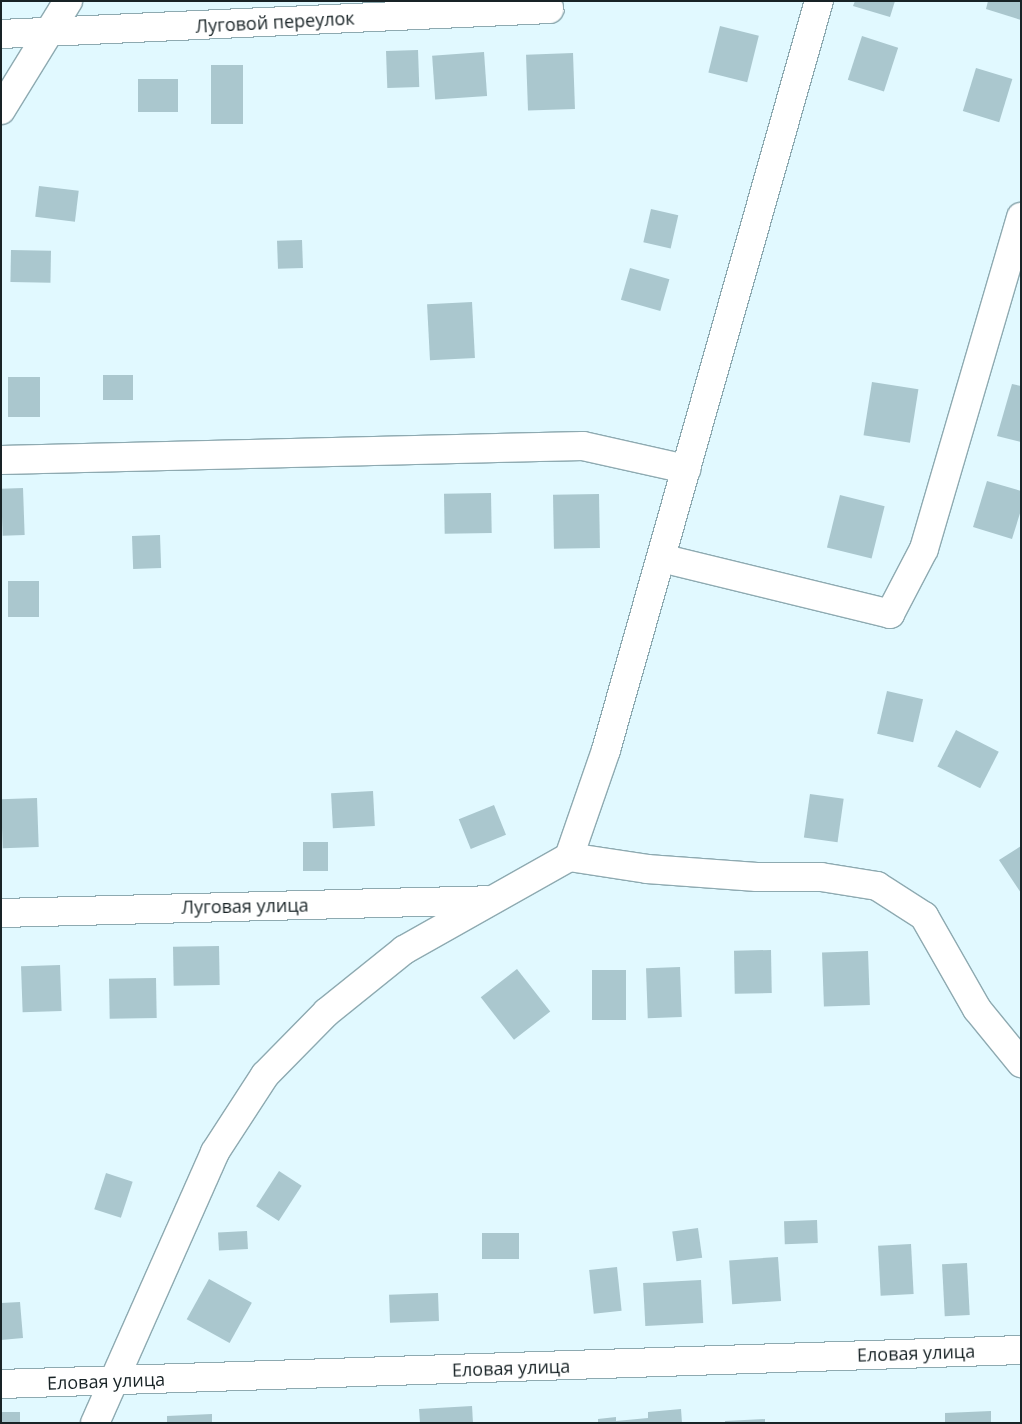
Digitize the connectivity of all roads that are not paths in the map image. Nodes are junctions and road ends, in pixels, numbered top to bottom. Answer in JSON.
{"nodes":[{"id":1,"x":68,"y":1,"type":"edge"},
{"id":2,"x":819,"y":1,"type":"edge"},
{"id":3,"x":549,"y":8,"type":"dead end"},
{"id":4,"x":52,"y":32,"type":"junction"},
{"id":5,"x":1,"y":34,"type":"edge"},
{"id":6,"x":1,"y":110,"type":"edge"},
{"id":7,"x":1021,"y":216,"type":"edge"},
{"id":8,"x":1,"y":460,"type":"edge"},
{"id":9,"x":686,"y":469,"type":"junction"},
{"id":10,"x":661,"y":558,"type":"junction"},
{"id":11,"x":569,"y":857,"type":"junction"},
{"id":12,"x":488,"y":900,"type":"junction"},
{"id":13,"x":1,"y":912,"type":"edge"},
{"id":14,"x":1021,"y":1063,"type":"edge"},
{"id":15,"x":1021,"y":1350,"type":"edge"},
{"id":16,"x":113,"y":1382,"type":"junction"},
{"id":17,"x":1,"y":1384,"type":"edge"},
{"id":18,"x":95,"y":1423,"type":"edge"}],
"edges":[{"from":1,"to":4,"type":"street"},
{"from":2,"to":9,"type":"street"},
{"from":3,"to":4,"type":"street","name":"Луговой переулок"},
{"from":4,"to":5,"type":"street","name":"Луговой переулок"},
{"from":4,"to":6,"type":"street"},
{"from":7,"to":10,"type":"street"},
{"from":8,"to":9,"type":"street"},
{"from":9,"to":10,"type":"street"},
{"from":10,"to":11,"type":"street"},
{"from":11,"to":12,"type":"street"},
{"from":11,"to":14,"type":"street"},
{"from":12,"to":13,"type":"street","name":"Луговая улица"},
{"from":12,"to":16,"type":"street"},
{"from":15,"to":16,"type":"street","name":"Еловая улица"},
{"from":16,"to":17,"type":"street","name":"Еловая улица"},
{"from":16,"to":18,"type":"street"}]}
